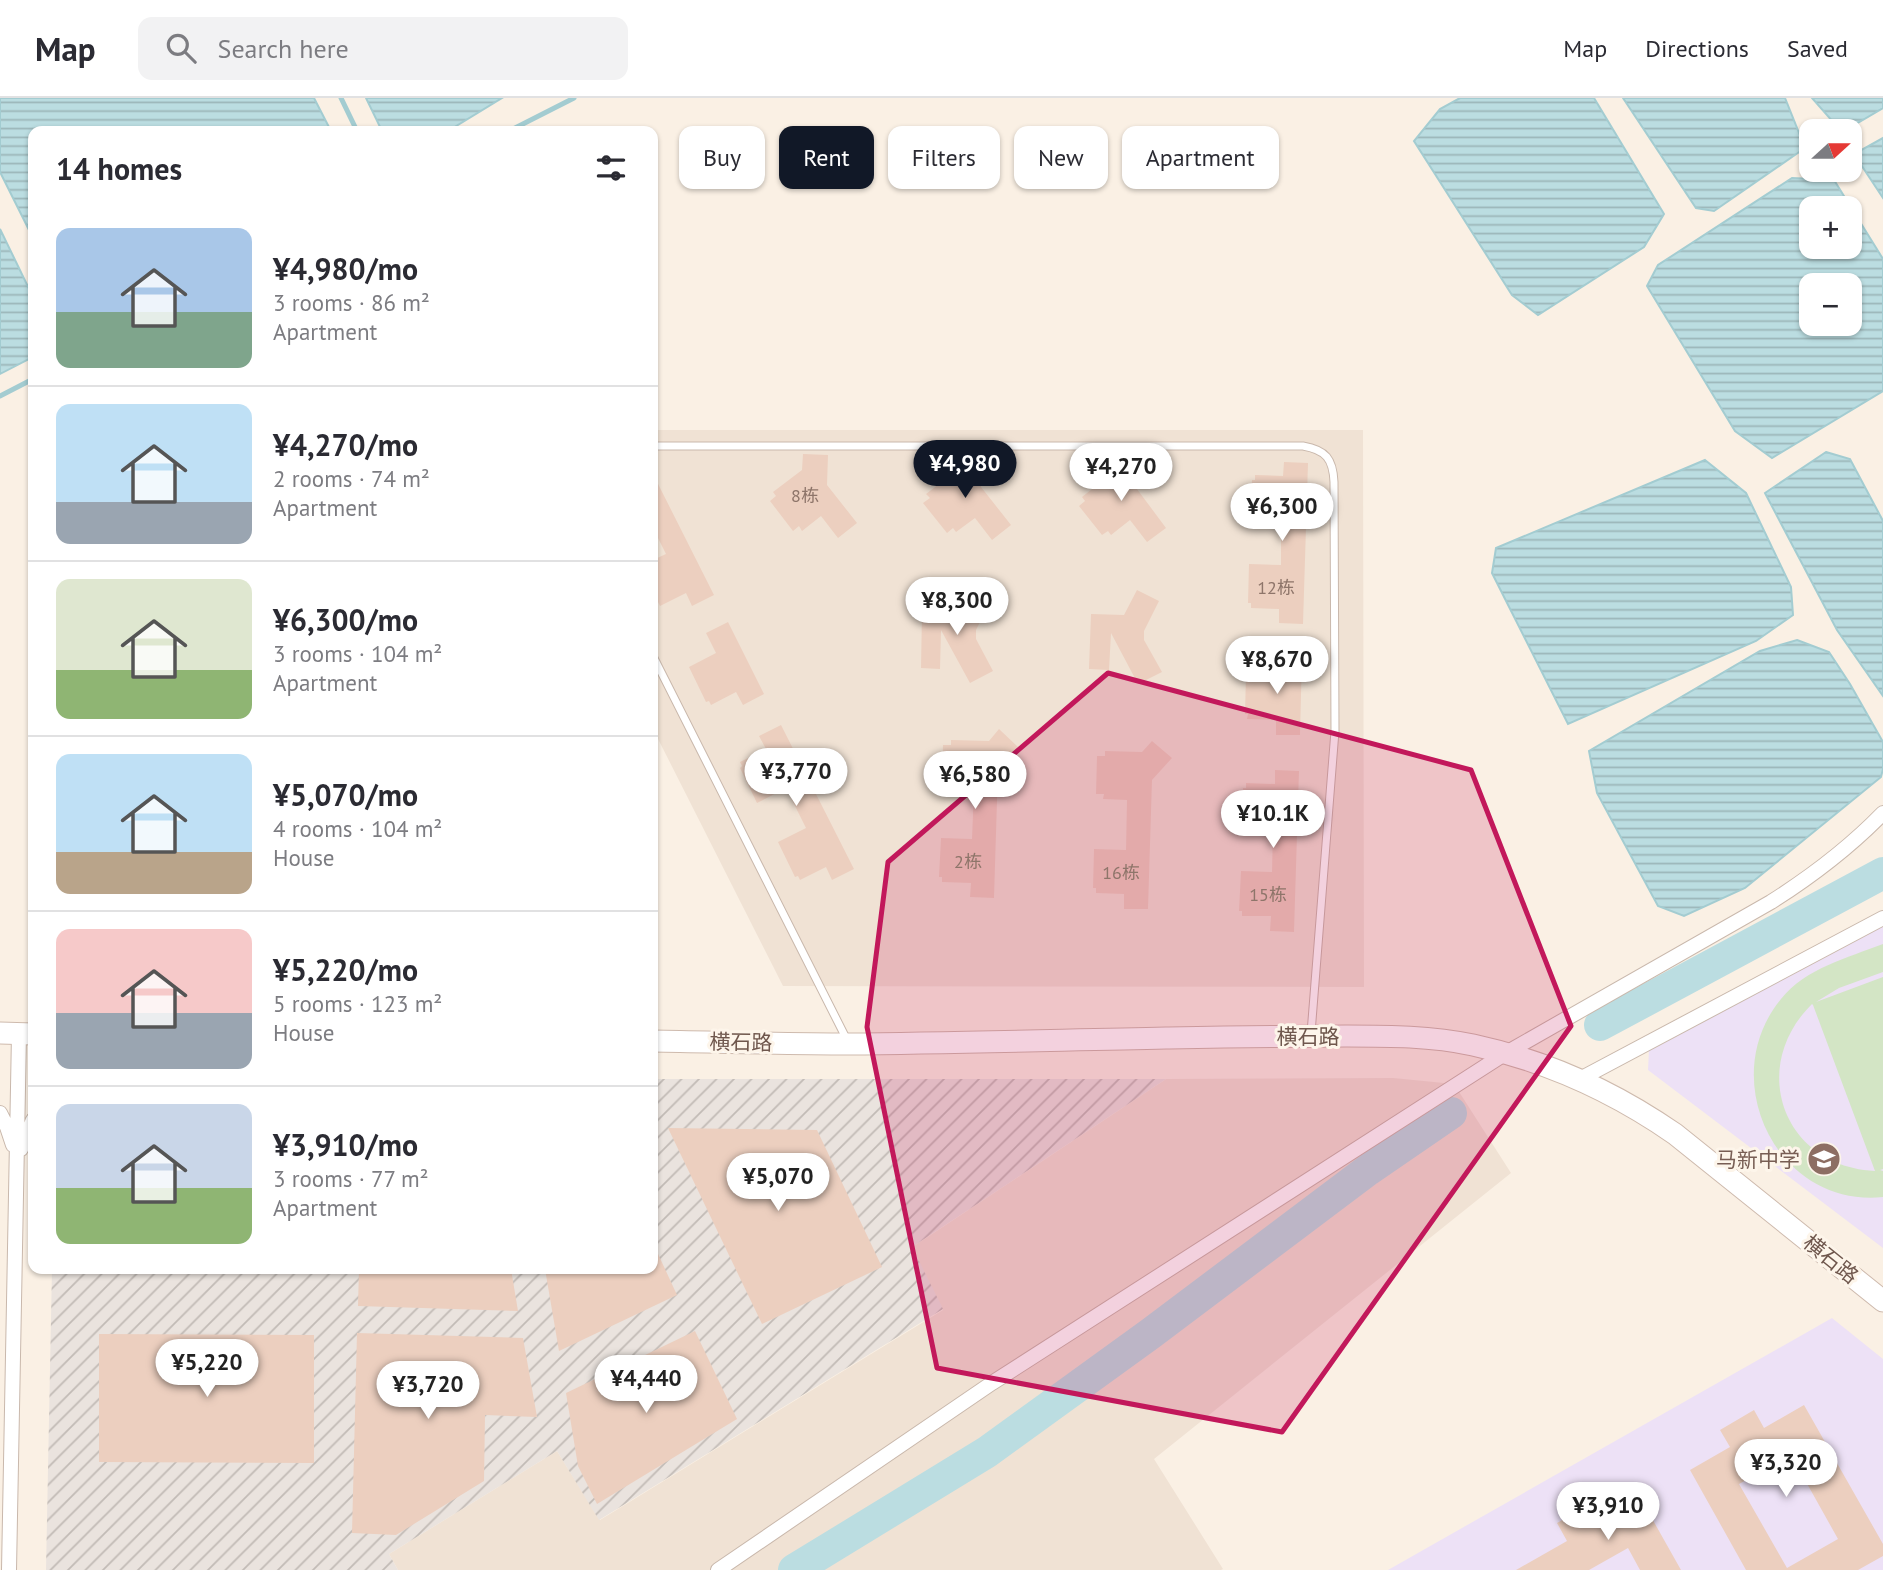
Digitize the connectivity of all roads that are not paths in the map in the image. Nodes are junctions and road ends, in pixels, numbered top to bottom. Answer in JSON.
{"nodes":[{"id":1,"x":658,"y":446,"type":"edge"},
{"id":2,"x":658,"y":666,"type":"edge"},
{"id":3,"x":1883,"y":813,"type":"edge"},
{"id":4,"x":1883,"y":918,"type":"edge"},
{"id":5,"x":18,"y":1034,"type":"edge"},
{"id":6,"x":1311,"y":1036,"type":"junction"},
{"id":7,"x":658,"y":1041,"type":"edge"},
{"id":8,"x":849,"y":1044,"type":"junction"},
{"id":9,"x":1506,"y":1053,"type":"junction"},
{"id":10,"x":1580,"y":1079,"type":"junction"},
{"id":11,"x":0,"y":1113,"type":"edge"},
{"id":12,"x":28,"y":1132,"type":"edge"},
{"id":13,"x":17,"y":1160,"type":"junction"},
{"id":14,"x":1883,"y":1301,"type":"edge"},
{"id":15,"x":5,"y":1514,"type":"edge"},
{"id":16,"x":9,"y":1570,"type":"edge"},
{"id":17,"x":718,"y":1570,"type":"edge"}],
"edges":[{"from":1,"to":6,"type":"lane"},
{"from":2,"to":8,"type":"lane"},
{"from":3,"to":9,"type":"street"},
{"from":4,"to":10,"type":"street"},
{"from":5,"to":13,"type":"street"},
{"from":6,"to":8,"type":"main road","name":"横石路"},
{"from":6,"to":9,"type":"main road","name":"横石路"},
{"from":7,"to":8,"type":"main road","name":"横石路"},
{"from":9,"to":10,"type":"main road","name":"横石路"},
{"from":9,"to":17,"type":"street"},
{"from":10,"to":14,"type":"main road","name":"横石路"},
{"from":11,"to":13,"type":"street"},
{"from":12,"to":13,"type":"street"},
{"from":13,"to":15,"type":"street"},
{"from":15,"to":16,"type":"street"}]}
